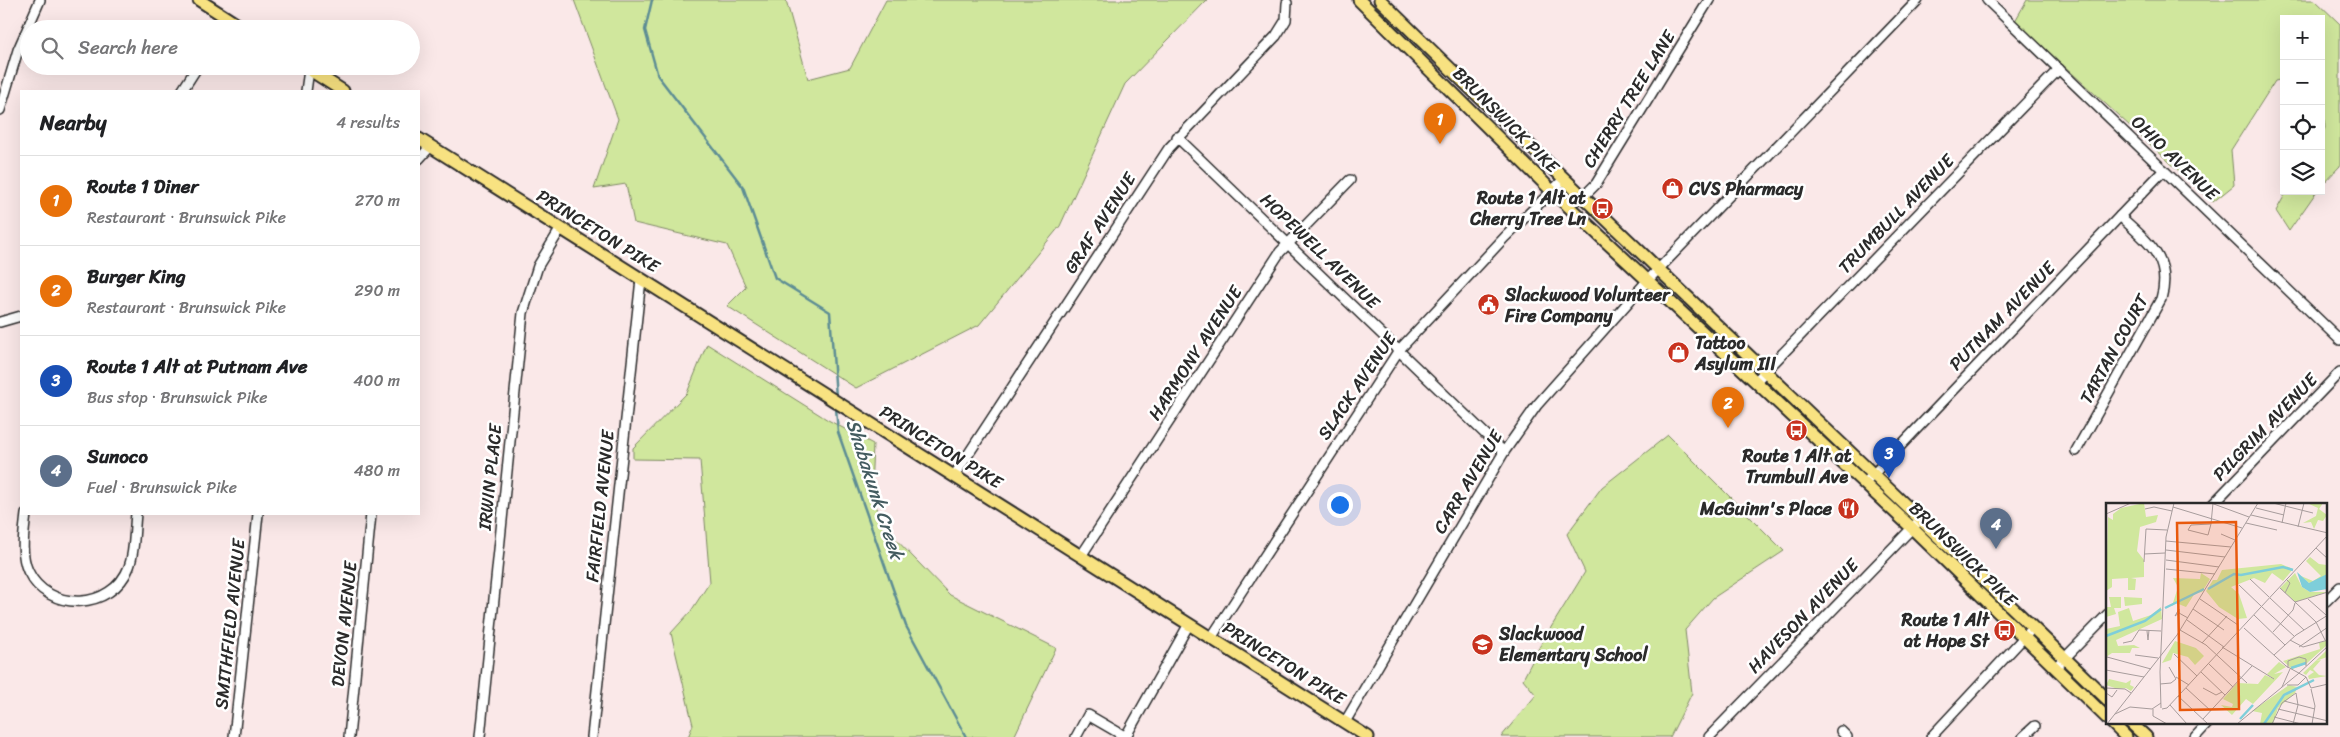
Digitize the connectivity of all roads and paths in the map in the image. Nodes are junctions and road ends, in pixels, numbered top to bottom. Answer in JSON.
{"nodes":[{"id":1,"x":40,"y":0,"type":"edge"},
{"id":2,"x":199,"y":0,"type":"edge"},
{"id":3,"x":1359,"y":0,"type":"edge"},
{"id":4,"x":1380,"y":0,"type":"edge"},
{"id":5,"x":1709,"y":0,"type":"edge"},
{"id":6,"x":1918,"y":0,"type":"edge"},
{"id":7,"x":1987,"y":0,"type":"edge"},
{"id":8,"x":1287,"y":3,"type":"dead end"},
{"id":9,"x":228,"y":18,"type":"joint"},
{"id":10,"x":31,"y":20,"type":"edge"},
{"id":11,"x":231,"y":20,"type":"edge"},
{"id":12,"x":20,"y":45,"type":"edge"},
{"id":13,"x":2059,"y":69,"type":"junction"},
{"id":14,"x":1453,"y":73,"type":"junction"},
{"id":15,"x":192,"y":75,"type":"edge"},
{"id":16,"x":306,"y":75,"type":"edge"},
{"id":17,"x":318,"y":75,"type":"edge"},
{"id":18,"x":1444,"y":83,"type":"junction"},
{"id":19,"x":183,"y":90,"type":"edge"},
{"id":20,"x":306,"y":90,"type":"edge"},
{"id":21,"x":342,"y":90,"type":"edge"},
{"id":22,"x":0,"y":110,"type":"edge"},
{"id":23,"x":1177,"y":137,"type":"junction"},
{"id":24,"x":420,"y":140,"type":"edge"},
{"id":25,"x":431,"y":146,"type":"junction"},
{"id":26,"x":420,"y":158,"type":"edge"},
{"id":27,"x":2164,"y":170,"type":"junction"},
{"id":28,"x":1350,"y":180,"type":"dead end"},
{"id":29,"x":1563,"y":180,"type":"junction"},
{"id":30,"x":1552,"y":191,"type":"junction"},
{"id":31,"x":1583,"y":197,"type":"junction"},
{"id":32,"x":1567,"y":204,"type":"junction"},
{"id":33,"x":2120,"y":216,"type":"junction"},
{"id":34,"x":561,"y":228,"type":"junction"},
{"id":35,"x":1288,"y":244,"type":"junction"},
{"id":36,"x":1660,"y":270,"type":"junction"},
{"id":37,"x":641,"y":279,"type":"junction"},
{"id":38,"x":1648,"y":280,"type":"junction"},
{"id":39,"x":20,"y":316,"type":"edge"},
{"id":40,"x":0,"y":322,"type":"edge"},
{"id":41,"x":2340,"y":340,"type":"edge"},
{"id":42,"x":1398,"y":350,"type":"junction"},
{"id":43,"x":1767,"y":372,"type":"junction"},
{"id":44,"x":2340,"y":372,"type":"edge"},
{"id":45,"x":1756,"y":381,"type":"junction"},
{"id":46,"x":2076,"y":451,"type":"dead end"},
{"id":47,"x":1504,"y":452,"type":"junction"},
{"id":48,"x":1874,"y":474,"type":"junction"},
{"id":49,"x":954,"y":476,"type":"junction"},
{"id":50,"x":1864,"y":484,"type":"junction"},
{"id":51,"x":2214,"y":503,"type":"edge"},
{"id":52,"x":26,"y":515,"type":"edge"},
{"id":53,"x":136,"y":515,"type":"edge"},
{"id":54,"x":258,"y":515,"type":"edge"},
{"id":55,"x":371,"y":515,"type":"edge"},
{"id":56,"x":1921,"y":519,"type":"junction"},
{"id":57,"x":1912,"y":528,"type":"junction"},
{"id":58,"x":1082,"y":556,"type":"junction"},
{"id":59,"x":2340,"y":587,"type":"edge"},
{"id":60,"x":2328,"y":599,"type":"edge"},
{"id":61,"x":2106,"y":616,"type":"edge"},
{"id":62,"x":1189,"y":624,"type":"junction"},
{"id":63,"x":2033,"y":628,"type":"junction"},
{"id":64,"x":1211,"y":638,"type":"junction"},
{"id":65,"x":2023,"y":638,"type":"junction"},
{"id":66,"x":2065,"y":658,"type":"junction"},
{"id":67,"x":2055,"y":668,"type":"junction"},
{"id":68,"x":2106,"y":698,"type":"edge"},
{"id":69,"x":2106,"y":717,"type":"edge"},
{"id":70,"x":1345,"y":722,"type":"junction"},
{"id":71,"x":2113,"y":724,"type":"edge"},
{"id":72,"x":2132,"y":724,"type":"edge"},
{"id":73,"x":2207,"y":724,"type":"edge"},
{"id":74,"x":2034,"y":726,"type":"dead end"},
{"id":75,"x":234,"y":737,"type":"edge"},
{"id":76,"x":349,"y":737,"type":"edge"},
{"id":77,"x":480,"y":737,"type":"edge"},
{"id":78,"x":592,"y":737,"type":"edge"},
{"id":79,"x":1076,"y":737,"type":"edge"},
{"id":80,"x":1126,"y":737,"type":"edge"},
{"id":81,"x":1368,"y":737,"type":"edge"},
{"id":82,"x":1709,"y":737,"type":"edge"},
{"id":83,"x":1931,"y":737,"type":"edge"},
{"id":84,"x":2024,"y":737,"type":"edge"},
{"id":85,"x":2126,"y":737,"type":"edge"},
{"id":86,"x":2146,"y":737,"type":"edge"},
{"id":87,"x":2194,"y":737,"type":"edge"}],
"edges":[{"from":1,"to":10,"type":"street"},
{"from":2,"to":9,"type":"main road"},
{"from":3,"to":18,"type":"main road","name":"BRUNSWICK PIKE"},
{"from":4,"to":14,"type":"main road","name":"BRUNSWICK PIKE"},
{"from":5,"to":31,"type":"street","name":"CHERRY TREE LANE"},
{"from":6,"to":36,"type":"street","name":"CARR AVENUE"},
{"from":7,"to":13,"type":"street","name":"OHIO AVENUE"},
{"from":8,"to":23,"type":"street","name":"GRAF AVENUE"},
{"from":9,"to":11,"type":"main road"},
{"from":12,"to":22,"type":"street"},
{"from":13,"to":27,"type":"street","name":"OHIO AVENUE"},
{"from":13,"to":43,"type":"street","name":"TRUMBULL AVENUE"},
{"from":14,"to":18,"type":"street"},
{"from":14,"to":29,"type":"main road","name":"BRUNSWICK PIKE"},
{"from":15,"to":19,"type":"street"},
{"from":16,"to":20,"type":"street"},
{"from":17,"to":21,"type":"main road"},
{"from":18,"to":30,"type":"main road","name":"BRUNSWICK PIKE"},
{"from":23,"to":35,"type":"street","name":"HOPEWELL AVENUE"},
{"from":23,"to":49,"type":"street","name":"GRAF AVENUE"},
{"from":24,"to":25,"type":"main road","name":"PRINCETON PIKE"},
{"from":25,"to":26,"type":"street"},
{"from":25,"to":34,"type":"main road","name":"PRINCETON PIKE"},
{"from":27,"to":33,"type":"street","name":"PUTNAM AVENUE"},
{"from":27,"to":41,"type":"street","name":"OHIO AVENUE"},
{"from":28,"to":35,"type":"street","name":"HARMONY AVENUE"},
{"from":29,"to":30,"type":"street","name":"SLACK AVENUE"},
{"from":29,"to":31,"type":"main road","name":"BRUNSWICK PIKE"},
{"from":30,"to":32,"type":"main road","name":"BRUNSWICK PIKE"},
{"from":30,"to":42,"type":"street","name":"SLACK AVENUE"},
{"from":31,"to":32,"type":"street","name":"CHERRY TREE LANE"},
{"from":31,"to":36,"type":"main road","name":"BRUNSWICK PIKE"},
{"from":32,"to":38,"type":"main road","name":"BRUNSWICK PIKE"},
{"from":33,"to":46,"type":"street","name":"TARTAN COURT"},
{"from":33,"to":48,"type":"street","name":"PUTNAM AVENUE"},
{"from":34,"to":37,"type":"main road","name":"PRINCETON PIKE"},
{"from":34,"to":77,"type":"street","name":"IRWIN PLACE"},
{"from":35,"to":42,"type":"street","name":"HOPEWELL AVENUE"},
{"from":35,"to":58,"type":"street","name":"HARMONY AVENUE"},
{"from":36,"to":38,"type":"street","name":"CARR AVENUE"},
{"from":36,"to":43,"type":"main road","name":"BRUNSWICK PIKE"},
{"from":37,"to":49,"type":"main road","name":"PRINCETON PIKE"},
{"from":37,"to":78,"type":"street","name":"FAIRFIELD AVENUE"},
{"from":38,"to":45,"type":"main road","name":"BRUNSWICK PIKE"},
{"from":38,"to":47,"type":"street","name":"CARR AVENUE"},
{"from":39,"to":40,"type":"street"},
{"from":42,"to":47,"type":"street","name":"HOPEWELL AVENUE"},
{"from":42,"to":64,"type":"street","name":"SLACK AVENUE"},
{"from":43,"to":45,"type":"street","name":"TRUMBULL AVENUE"},
{"from":43,"to":48,"type":"main road","name":"BRUNSWICK PIKE"},
{"from":44,"to":51,"type":"street","name":"PILGRIM AVENUE"},
{"from":45,"to":50,"type":"main road","name":"BRUNSWICK PIKE"},
{"from":47,"to":70,"type":"street","name":"CARR AVENUE"},
{"from":48,"to":50,"type":"street","name":"PUTNAM AVENUE"},
{"from":48,"to":56,"type":"main road","name":"BRUNSWICK PIKE"},
{"from":49,"to":58,"type":"main road","name":"PRINCETON PIKE"},
{"from":50,"to":57,"type":"main road","name":"BRUNSWICK PIKE"},
{"from":52,"to":53,"type":"street"},
{"from":54,"to":75,"type":"street","name":"SMITHFIELD AVENUE"},
{"from":55,"to":76,"type":"street","name":"DEVON AVENUE"},
{"from":56,"to":57,"type":"street","name":"HAVESON AVENUE"},
{"from":56,"to":63,"type":"main road","name":"BRUNSWICK PIKE"},
{"from":57,"to":65,"type":"main road","name":"BRUNSWICK PIKE"},
{"from":57,"to":82,"type":"street","name":"HAVESON AVENUE"},
{"from":58,"to":62,"type":"main road","name":"PRINCETON PIKE"},
{"from":59,"to":60,"type":"street"},
{"from":61,"to":66,"type":"street"},
{"from":62,"to":64,"type":"main road","name":"PRINCETON PIKE"},
{"from":62,"to":80,"type":"street"},
{"from":63,"to":65,"type":"street"},
{"from":63,"to":66,"type":"main road","name":"BRUNSWICK PIKE"},
{"from":64,"to":70,"type":"main road","name":"PRINCETON PIKE"},
{"from":65,"to":67,"type":"main road","name":"BRUNSWICK PIKE"},
{"from":65,"to":83,"type":"street"},
{"from":66,"to":67,"type":"street"},
{"from":66,"to":68,"type":"main road","name":"BRUNSWICK PIKE"},
{"from":67,"to":69,"type":"main road","name":"BRUNSWICK PIKE"},
{"from":70,"to":81,"type":"main road","name":"PRINCETON PIKE"},
{"from":71,"to":85,"type":"main road"},
{"from":72,"to":86,"type":"main road"},
{"from":73,"to":87,"type":"street"},
{"from":74,"to":84,"type":"street"},
{"from":79,"to":80,"type":"street"}]}
